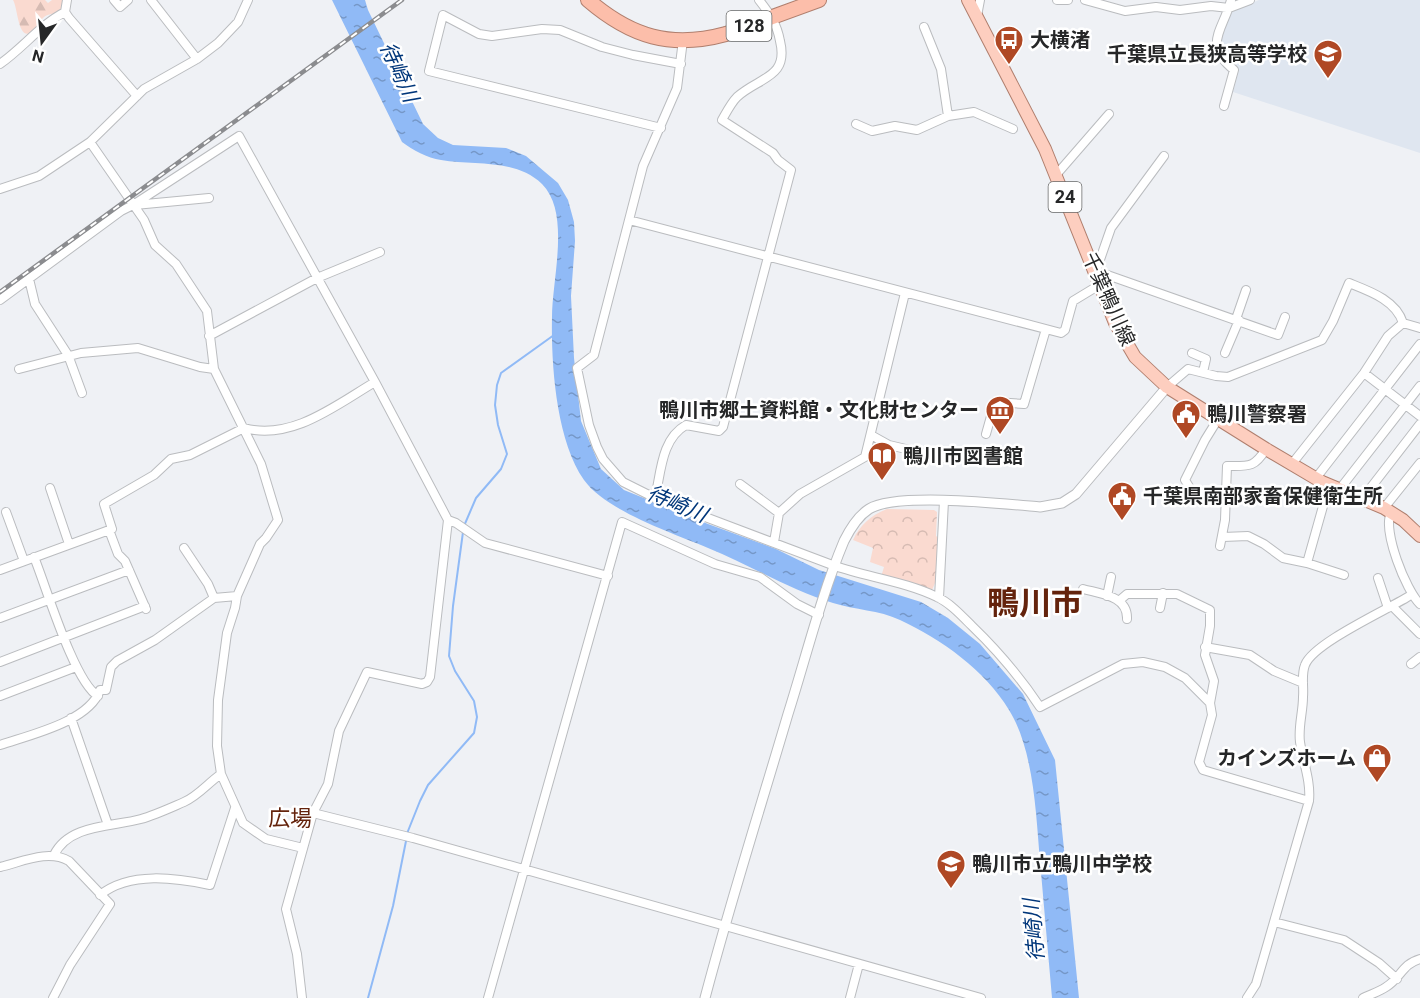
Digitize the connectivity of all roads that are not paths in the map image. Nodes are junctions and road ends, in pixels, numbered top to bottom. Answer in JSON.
{"nodes":[{"id":1,"x":67,"y":0,"type":"edge"},
{"id":2,"x":114,"y":0,"type":"edge"},
{"id":3,"x":128,"y":0,"type":"edge"},
{"id":4,"x":151,"y":0,"type":"edge"},
{"id":5,"x":246,"y":0,"type":"edge"},
{"id":6,"x":588,"y":0,"type":"edge"},
{"id":7,"x":759,"y":0,"type":"edge"},
{"id":8,"x":819,"y":0,"type":"edge"},
{"id":9,"x":968,"y":0,"type":"edge"},
{"id":10,"x":980,"y":0,"type":"edge"},
{"id":11,"x":1059,"y":0,"type":"edge"},
{"id":12,"x":1068,"y":0,"type":"edge"},
{"id":13,"x":1085,"y":0,"type":"edge"},
{"id":14,"x":1250,"y":0,"type":"edge"},
{"id":15,"x":1230,"y":4,"type":"edge"},
{"id":16,"x":65,"y":12,"type":"junction"},
{"id":17,"x":977,"y":16,"type":"junction"},
{"id":18,"x":773,"y":17,"type":"junction"},
{"id":19,"x":924,"y":27,"type":"dead end"},
{"id":20,"x":683,"y":40,"type":"junction"},
{"id":21,"x":197,"y":59,"type":"junction"},
{"id":22,"x":0,"y":64,"type":"edge"},
{"id":23,"x":681,"y":64,"type":"junction"},
{"id":24,"x":137,"y":96,"type":"junction"},
{"id":25,"x":1224,"y":106,"type":"dead end"},
{"id":26,"x":1109,"y":114,"type":"dead end"},
{"id":27,"x":948,"y":116,"type":"junction"},
{"id":28,"x":856,"y":124,"type":"dead end"},
{"id":29,"x":661,"y":128,"type":"junction"},
{"id":30,"x":1013,"y":129,"type":"dead end"},
{"id":31,"x":90,"y":142,"type":"junction"},
{"id":32,"x":1164,"y":156,"type":"dead end"},
{"id":33,"x":1056,"y":175,"type":"junction"},
{"id":34,"x":0,"y":189,"type":"edge"},
{"id":35,"x":209,"y":198,"type":"dead end"},
{"id":36,"x":133,"y":205,"type":"junction"},
{"id":37,"x":628,"y":220,"type":"junction"},
{"id":38,"x":380,"y":252,"type":"dead end"},
{"id":39,"x":766,"y":257,"type":"junction"},
{"id":40,"x":1096,"y":271,"type":"junction"},
{"id":41,"x":317,"y":278,"type":"junction"},
{"id":42,"x":29,"y":279,"type":"junction"},
{"id":43,"x":1101,"y":284,"type":"junction"},
{"id":44,"x":1246,"y":290,"type":"dead end"},
{"id":45,"x":905,"y":293,"type":"junction"},
{"id":46,"x":0,"y":300,"type":"edge"},
{"id":47,"x":1285,"y":317,"type":"dead end"},
{"id":48,"x":1237,"y":320,"type":"junction"},
{"id":49,"x":1403,"y":323,"type":"junction"},
{"id":50,"x":1420,"y":328,"type":"edge"},
{"id":51,"x":1046,"y":329,"type":"junction"},
{"id":52,"x":210,"y":336,"type":"junction"},
{"id":53,"x":1420,"y":344,"type":"edge"},
{"id":54,"x":1192,"y":353,"type":"dead end"},
{"id":55,"x":1225,"y":353,"type":"dead end"},
{"id":56,"x":68,"y":355,"type":"junction"},
{"id":57,"x":19,"y":369,"type":"dead end"},
{"id":58,"x":214,"y":369,"type":"junction"},
{"id":59,"x":1203,"y":372,"type":"junction"},
{"id":60,"x":1364,"y":373,"type":"junction"},
{"id":61,"x":375,"y":382,"type":"junction"},
{"id":62,"x":1420,"y":386,"type":"edge"},
{"id":63,"x":1167,"y":387,"type":"junction"},
{"id":64,"x":1385,"y":389,"type":"junction"},
{"id":65,"x":82,"y":393,"type":"dead end"},
{"id":66,"x":1405,"y":404,"type":"junction"},
{"id":67,"x":1420,"y":416,"type":"edge"},
{"id":68,"x":1218,"y":419,"type":"junction"},
{"id":69,"x":1420,"y":424,"type":"edge"},
{"id":70,"x":244,"y":428,"type":"junction"},
{"id":71,"x":986,"y":434,"type":"dead end"},
{"id":72,"x":871,"y":435,"type":"junction"},
{"id":73,"x":1266,"y":449,"type":"junction"},
{"id":74,"x":971,"y":455,"type":"dead end"},
{"id":75,"x":1420,"y":463,"type":"edge"},
{"id":76,"x":1291,"y":465,"type":"junction"},
{"id":77,"x":1316,"y":478,"type":"junction"},
{"id":78,"x":740,"y":484,"type":"dead end"},
{"id":79,"x":1334,"y":487,"type":"junction"},
{"id":80,"x":50,"y":488,"type":"dead end"},
{"id":81,"x":1193,"y":493,"type":"dead end"},
{"id":82,"x":655,"y":498,"type":"junction"},
{"id":83,"x":1362,"y":499,"type":"junction"},
{"id":84,"x":944,"y":501,"type":"junction"},
{"id":85,"x":1387,"y":511,"type":"junction"},
{"id":86,"x":6,"y":512,"type":"dead end"},
{"id":87,"x":779,"y":513,"type":"junction"},
{"id":88,"x":452,"y":521,"type":"junction"},
{"id":89,"x":109,"y":530,"type":"junction"},
{"id":90,"x":1420,"y":536,"type":"edge"},
{"id":91,"x":1223,"y":537,"type":"junction"},
{"id":92,"x":774,"y":542,"type":"junction"},
{"id":93,"x":69,"y":544,"type":"junction"},
{"id":94,"x":1220,"y":546,"type":"dead end"},
{"id":95,"x":184,"y":548,"type":"dead end"},
{"id":96,"x":34,"y":557,"type":"junction"},
{"id":97,"x":24,"y":561,"type":"junction"},
{"id":98,"x":1307,"y":562,"type":"junction"},
{"id":99,"x":835,"y":567,"type":"junction"},
{"id":100,"x":0,"y":570,"type":"edge"},
{"id":101,"x":129,"y":570,"type":"junction"},
{"id":102,"x":1344,"y":575,"type":"dead end"},
{"id":103,"x":608,"y":576,"type":"junction"},
{"id":104,"x":1111,"y":577,"type":"dead end"},
{"id":105,"x":1378,"y":578,"type":"dead end"},
{"id":106,"x":1083,"y":589,"type":"dead end"},
{"id":107,"x":1163,"y":593,"type":"junction"},
{"id":108,"x":1411,"y":595,"type":"junction"},
{"id":109,"x":237,"y":596,"type":"junction"},
{"id":110,"x":1107,"y":596,"type":"junction"},
{"id":111,"x":213,"y":598,"type":"junction"},
{"id":112,"x":939,"y":598,"type":"junction"},
{"id":113,"x":50,"y":599,"type":"junction"},
{"id":114,"x":1120,"y":600,"type":"junction"},
{"id":115,"x":1420,"y":604,"type":"edge"},
{"id":116,"x":1390,"y":607,"type":"junction"},
{"id":117,"x":1160,"y":608,"type":"dead end"},
{"id":118,"x":819,"y":613,"type":"junction"},
{"id":119,"x":0,"y":618,"type":"edge"},
{"id":120,"x":1127,"y":619,"type":"dead end"},
{"id":121,"x":1420,"y":634,"type":"edge"},
{"id":122,"x":64,"y":636,"type":"junction"},
{"id":123,"x":1205,"y":647,"type":"junction"},
{"id":124,"x":1420,"y":657,"type":"edge"},
{"id":125,"x":0,"y":662,"type":"edge"},
{"id":126,"x":1411,"y":664,"type":"dead end"},
{"id":127,"x":76,"y":667,"type":"junction"},
{"id":128,"x":1303,"y":683,"type":"junction"},
{"id":129,"x":0,"y":696,"type":"edge"},
{"id":130,"x":98,"y":696,"type":"junction"},
{"id":131,"x":1210,"y":703,"type":"junction"},
{"id":132,"x":71,"y":718,"type":"junction"},
{"id":133,"x":0,"y":745,"type":"edge"},
{"id":134,"x":221,"y":774,"type":"junction"},
{"id":135,"x":1309,"y":801,"type":"junction"},
{"id":136,"x":235,"y":808,"type":"junction"},
{"id":137,"x":313,"y":813,"type":"junction"},
{"id":138,"x":108,"y":825,"type":"junction"},
{"id":139,"x":303,"y":848,"type":"junction"},
{"id":140,"x":54,"y":855,"type":"junction"},
{"id":141,"x":0,"y":867,"type":"edge"},
{"id":142,"x":524,"y":869,"type":"junction"},
{"id":143,"x":100,"y":895,"type":"junction"},
{"id":144,"x":1274,"y":922,"type":"junction"},
{"id":145,"x":724,"y":926,"type":"junction"},
{"id":146,"x":1420,"y":959,"type":"edge"},
{"id":147,"x":859,"y":964,"type":"junction"},
{"id":148,"x":1397,"y":979,"type":"junction"},
{"id":149,"x":53,"y":998,"type":"edge"},
{"id":150,"x":302,"y":998,"type":"edge"},
{"id":151,"x":488,"y":998,"type":"edge"},
{"id":152,"x":705,"y":998,"type":"edge"},
{"id":153,"x":850,"y":998,"type":"edge"},
{"id":154,"x":979,"y":998,"type":"edge"},
{"id":155,"x":1247,"y":998,"type":"edge"},
{"id":156,"x":1363,"y":998,"type":"edge"}],
"edges":[{"from":1,"to":16,"type":"street"},
{"from":2,"to":3,"type":"street"},
{"from":4,"to":21,"type":"street"},
{"from":5,"to":21,"type":"street"},
{"from":6,"to":20,"type":"highway","number":"128"},
{"from":7,"to":18,"type":"street"},
{"from":8,"to":18,"type":"highway","number":"128"},
{"from":9,"to":17,"type":"main road","name":"千葉鴨川線","number":"24"},
{"from":10,"to":17,"type":"street"},
{"from":11,"to":12,"type":"street"},
{"from":13,"to":15,"type":"street"},
{"from":14,"to":15,"type":"street"},
{"from":15,"to":25,"type":"street"},
{"from":16,"to":22,"type":"street"},
{"from":16,"to":24,"type":"street"},
{"from":17,"to":33,"type":"main road","name":"千葉鴨川線","number":"24"},
{"from":18,"to":20,"type":"highway","number":"128"},
{"from":18,"to":39,"type":"street"},
{"from":19,"to":27,"type":"street"},
{"from":20,"to":23,"type":"street"},
{"from":21,"to":24,"type":"street"},
{"from":23,"to":29,"type":"street"},
{"from":23,"to":29,"type":"street"},
{"from":24,"to":31,"type":"street"},
{"from":26,"to":33,"type":"street"},
{"from":27,"to":28,"type":"street"},
{"from":27,"to":30,"type":"street"},
{"from":29,"to":37,"type":"street"},
{"from":31,"to":34,"type":"street"},
{"from":31,"to":36,"type":"street"},
{"from":32,"to":40,"type":"street"},
{"from":33,"to":40,"type":"main road","name":"千葉鴨川線","number":"24"},
{"from":35,"to":36,"type":"street"},
{"from":36,"to":41,"type":"street"},
{"from":36,"to":42,"type":"street"},
{"from":36,"to":52,"type":"street"},
{"from":37,"to":39,"type":"street"},
{"from":37,"to":82,"type":"street"},
{"from":38,"to":41,"type":"street"},
{"from":39,"to":45,"type":"street"},
{"from":39,"to":82,"type":"street"},
{"from":40,"to":43,"type":"main road","name":"千葉鴨川線","number":"24"},
{"from":40,"to":48,"type":"street"},
{"from":41,"to":52,"type":"street"},
{"from":41,"to":61,"type":"street"},
{"from":42,"to":46,"type":"street"},
{"from":42,"to":56,"type":"street"},
{"from":43,"to":51,"type":"street"},
{"from":43,"to":63,"type":"main road","name":"千葉鴨川線","number":"24"},
{"from":44,"to":48,"type":"street"},
{"from":45,"to":51,"type":"street"},
{"from":45,"to":72,"type":"street"},
{"from":47,"to":48,"type":"street"},
{"from":48,"to":55,"type":"street"},
{"from":49,"to":50,"type":"street"},
{"from":49,"to":59,"type":"street"},
{"from":49,"to":60,"type":"street"},
{"from":51,"to":71,"type":"street"},
{"from":52,"to":58,"type":"street"},
{"from":53,"to":64,"type":"street"},
{"from":54,"to":59,"type":"street"},
{"from":56,"to":57,"type":"street"},
{"from":56,"to":58,"type":"street"},
{"from":56,"to":65,"type":"street"},
{"from":58,"to":70,"type":"street"},
{"from":59,"to":63,"type":"street"},
{"from":60,"to":64,"type":"street"},
{"from":60,"to":76,"type":"street"},
{"from":61,"to":70,"type":"street"},
{"from":61,"to":88,"type":"street"},
{"from":62,"to":66,"type":"street"},
{"from":63,"to":68,"type":"main road","name":"千葉鴨川線","number":"24"},
{"from":63,"to":84,"type":"street"},
{"from":64,"to":66,"type":"street"},
{"from":64,"to":77,"type":"street"},
{"from":66,"to":67,"type":"street"},
{"from":66,"to":79,"type":"street"},
{"from":68,"to":73,"type":"main road","name":"千葉鴨川線","number":"24"},
{"from":68,"to":81,"type":"street"},
{"from":69,"to":83,"type":"street"},
{"from":70,"to":89,"type":"street"},
{"from":70,"to":109,"type":"street"},
{"from":72,"to":74,"type":"street"},
{"from":72,"to":87,"type":"street"},
{"from":73,"to":76,"type":"main road","name":"千葉鴨川線","number":"24"},
{"from":73,"to":91,"type":"street"},
{"from":75,"to":85,"type":"street"},
{"from":76,"to":77,"type":"main road","name":"千葉鴨川線","number":"24"},
{"from":77,"to":79,"type":"main road","name":"千葉鴨川線","number":"24"},
{"from":78,"to":87,"type":"street"},
{"from":79,"to":83,"type":"main road","name":"千葉鴨川線","number":"24"},
{"from":79,"to":98,"type":"street"},
{"from":80,"to":93,"type":"street"},
{"from":82,"to":92,"type":"street"},
{"from":83,"to":85,"type":"main road","name":"千葉鴨川線","number":"24"},
{"from":84,"to":99,"type":"street"},
{"from":84,"to":112,"type":"street"},
{"from":85,"to":90,"type":"main road","name":"千葉鴨川線","number":"24"},
{"from":85,"to":108,"type":"street"},
{"from":86,"to":97,"type":"street"},
{"from":87,"to":92,"type":"street"},
{"from":88,"to":103,"type":"street"},
{"from":88,"to":137,"type":"street"},
{"from":89,"to":93,"type":"street"},
{"from":89,"to":101,"type":"street"},
{"from":91,"to":94,"type":"street"},
{"from":91,"to":98,"type":"street"},
{"from":92,"to":99,"type":"street"},
{"from":93,"to":96,"type":"street"},
{"from":95,"to":111,"type":"street"},
{"from":96,"to":97,"type":"street"},
{"from":96,"to":113,"type":"street"},
{"from":97,"to":100,"type":"street"},
{"from":98,"to":102,"type":"street"},
{"from":99,"to":112,"type":"street"},
{"from":99,"to":118,"type":"street"},
{"from":101,"to":113,"type":"street"},
{"from":101,"to":122,"type":"street"},
{"from":103,"to":118,"type":"street"},
{"from":103,"to":142,"type":"street"},
{"from":104,"to":110,"type":"street"},
{"from":105,"to":116,"type":"street"},
{"from":106,"to":110,"type":"street"},
{"from":107,"to":114,"type":"street"},
{"from":107,"to":117,"type":"street"},
{"from":107,"to":123,"type":"street"},
{"from":108,"to":115,"type":"street"},
{"from":108,"to":116,"type":"street"},
{"from":109,"to":111,"type":"street"},
{"from":109,"to":134,"type":"street"},
{"from":110,"to":114,"type":"street"},
{"from":111,"to":130,"type":"street"},
{"from":112,"to":131,"type":"street"},
{"from":113,"to":119,"type":"street"},
{"from":113,"to":122,"type":"street"},
{"from":114,"to":120,"type":"street"},
{"from":116,"to":121,"type":"street"},
{"from":116,"to":128,"type":"street"},
{"from":118,"to":145,"type":"street"},
{"from":122,"to":125,"type":"street"},
{"from":122,"to":127,"type":"street"},
{"from":123,"to":128,"type":"street"},
{"from":123,"to":131,"type":"street"},
{"from":124,"to":126,"type":"street"},
{"from":127,"to":129,"type":"street"},
{"from":127,"to":130,"type":"street"},
{"from":128,"to":135,"type":"street"},
{"from":130,"to":132,"type":"street"},
{"from":131,"to":135,"type":"street"},
{"from":132,"to":133,"type":"street"},
{"from":132,"to":138,"type":"street"},
{"from":134,"to":136,"type":"street"},
{"from":134,"to":138,"type":"street"},
{"from":135,"to":144,"type":"street"},
{"from":136,"to":139,"type":"street"},
{"from":136,"to":143,"type":"street"},
{"from":137,"to":139,"type":"street"},
{"from":137,"to":142,"type":"street"},
{"from":138,"to":140,"type":"street"},
{"from":139,"to":150,"type":"street"},
{"from":140,"to":141,"type":"street"},
{"from":140,"to":143,"type":"street"},
{"from":142,"to":145,"type":"street"},
{"from":142,"to":151,"type":"street"},
{"from":143,"to":149,"type":"street"},
{"from":144,"to":148,"type":"street"},
{"from":144,"to":155,"type":"street"},
{"from":145,"to":147,"type":"street"},
{"from":145,"to":152,"type":"street"},
{"from":146,"to":148,"type":"street"},
{"from":147,"to":153,"type":"street"},
{"from":147,"to":154,"type":"street"},
{"from":148,"to":156,"type":"street"}]}
